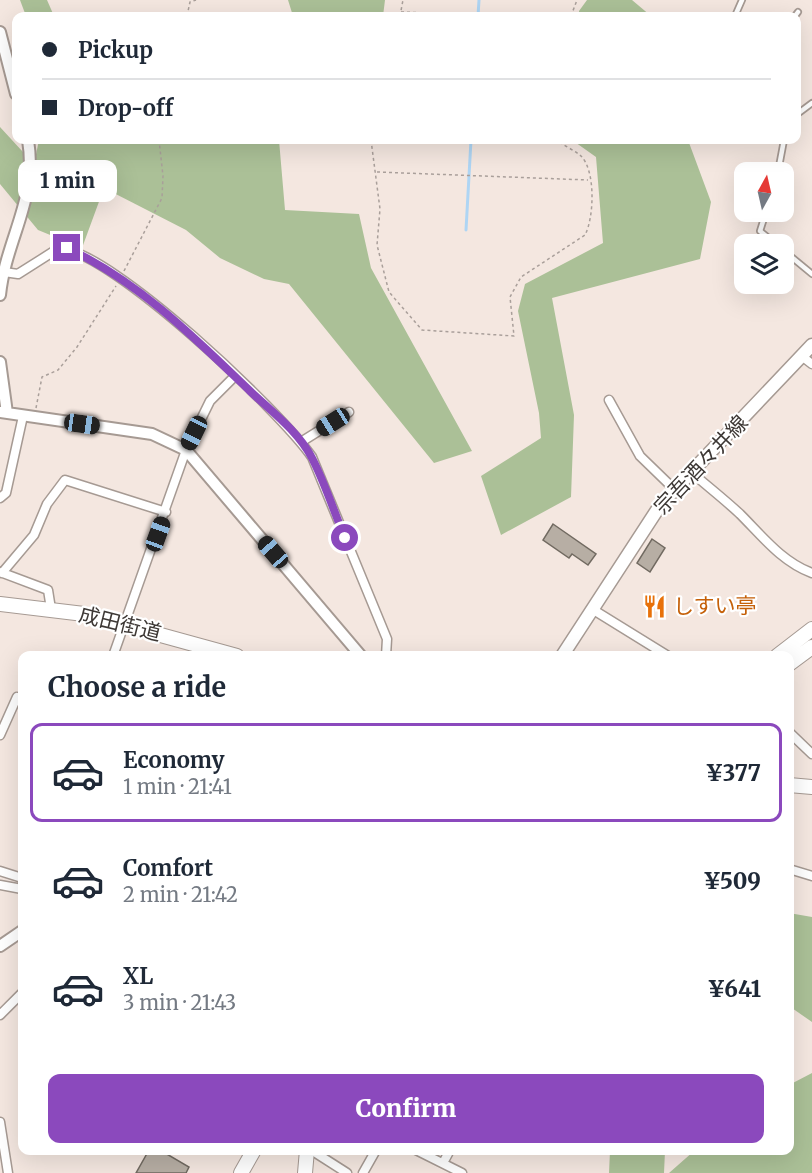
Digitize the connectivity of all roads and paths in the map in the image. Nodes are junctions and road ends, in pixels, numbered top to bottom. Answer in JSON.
{"nodes":[{"id":1,"x":196,"y":0,"type":"edge"},
{"id":2,"x":403,"y":0,"type":"edge"},
{"id":3,"x":188,"y":12,"type":"edge"},
{"id":4,"x":401,"y":12,"type":"edge"},
{"id":5,"x":0,"y":32,"type":"edge"},
{"id":6,"x":4,"y":60,"type":"edge"},
{"id":7,"x":12,"y":83,"type":"edge"},
{"id":8,"x":28,"y":144,"type":"edge"},
{"id":9,"x":159,"y":144,"type":"edge"},
{"id":10,"x":372,"y":144,"type":"edge"},
{"id":11,"x":563,"y":144,"type":"edge"},
{"id":12,"x":783,"y":144,"type":"edge"},
{"id":13,"x":780,"y":162,"type":"edge"},
{"id":14,"x":377,"y":172,"type":"junction"},
{"id":15,"x":589,"y":180,"type":"junction"},
{"id":16,"x":794,"y":259,"type":"edge"},
{"id":17,"x":4,"y":272,"type":"junction"},
{"id":18,"x":812,"y":274,"type":"edge"},
{"id":19,"x":121,"y":277,"type":"junction"},
{"id":20,"x":0,"y":295,"type":"edge"},
{"id":21,"x":812,"y":345,"type":"edge"},
{"id":22,"x":808,"y":361,"type":"edge"},
{"id":23,"x":0,"y":362,"type":"edge"},
{"id":24,"x":235,"y":376,"type":"junction"},
{"id":25,"x":609,"y":400,"type":"dead end"},
{"id":26,"x":349,"y":412,"type":"dead end"},
{"id":27,"x":3,"y":413,"type":"edge"},
{"id":28,"x":22,"y":416,"type":"junction"},
{"id":29,"x":35,"y":417,"type":"junction"},
{"id":30,"x":301,"y":442,"type":"junction"},
{"id":31,"x":186,"y":450,"type":"junction"},
{"id":32,"x":690,"y":471,"type":"junction"},
{"id":33,"x":673,"y":489,"type":"junction"},
{"id":34,"x":0,"y":498,"type":"edge"},
{"id":35,"x":166,"y":512,"type":"junction"},
{"id":36,"x":1,"y":573,"type":"edge"},
{"id":37,"x":812,"y":573,"type":"edge"},
{"id":38,"x":0,"y":604,"type":"edge"},
{"id":39,"x":51,"y":609,"type":"junction"},
{"id":40,"x":592,"y":609,"type":"junction"},
{"id":41,"x":125,"y":624,"type":"junction"},
{"id":42,"x":812,"y":629,"type":"edge"},
{"id":43,"x":812,"y":647,"type":"edge"},
{"id":44,"x":115,"y":651,"type":"edge"},
{"id":45,"x":209,"y":651,"type":"edge"},
{"id":46,"x":357,"y":651,"type":"edge"},
{"id":47,"x":386,"y":651,"type":"edge"},
{"id":48,"x":565,"y":651,"type":"edge"},
{"id":49,"x":660,"y":651,"type":"edge"},
{"id":50,"x":783,"y":651,"type":"edge"},
{"id":51,"x":794,"y":660,"type":"edge"},
{"id":52,"x":18,"y":698,"type":"edge"},
{"id":53,"x":0,"y":735,"type":"edge"},
{"id":54,"x":794,"y":737,"type":"edge"},
{"id":55,"x":812,"y":754,"type":"edge"},
{"id":56,"x":794,"y":785,"type":"edge"},
{"id":57,"x":812,"y":787,"type":"edge"},
{"id":58,"x":0,"y":871,"type":"edge"},
{"id":59,"x":794,"y":871,"type":"edge"},
{"id":60,"x":812,"y":876,"type":"edge"},
{"id":61,"x":18,"y":877,"type":"edge"},
{"id":62,"x":0,"y":885,"type":"edge"},
{"id":63,"x":18,"y":888,"type":"edge"},
{"id":64,"x":18,"y":934,"type":"edge"},
{"id":65,"x":0,"y":946,"type":"edge"},
{"id":66,"x":18,"y":997,"type":"edge"},
{"id":67,"x":0,"y":1015,"type":"edge"},
{"id":68,"x":0,"y":1122,"type":"edge"},
{"id":69,"x":251,"y":1155,"type":"edge"},
{"id":70,"x":308,"y":1155,"type":"edge"},
{"id":71,"x":317,"y":1155,"type":"edge"},
{"id":72,"x":373,"y":1155,"type":"edge"},
{"id":73,"x":426,"y":1155,"type":"edge"},
{"id":74,"x":447,"y":1155,"type":"edge"},
{"id":75,"x":442,"y":1163,"type":"junction"},
{"id":76,"x":8,"y":1173,"type":"edge"},
{"id":77,"x":242,"y":1173,"type":"edge"},
{"id":78,"x":305,"y":1173,"type":"edge"},
{"id":79,"x":347,"y":1173,"type":"edge"},
{"id":80,"x":363,"y":1173,"type":"edge"},
{"id":81,"x":462,"y":1173,"type":"edge"}],
"edges":[{"from":1,"to":3,"type":"path"},
{"from":2,"to":4,"type":"path"},
{"from":5,"to":6,"type":"street"},
{"from":6,"to":7,"type":"street"},
{"from":8,"to":17,"type":"street"},
{"from":9,"to":19,"type":"path"},
{"from":10,"to":14,"type":"path"},
{"from":11,"to":15,"type":"path"},
{"from":12,"to":13,"type":"lane"},
{"from":14,"to":15,"type":"path"},
{"from":14,"to":15,"type":"path"},
{"from":16,"to":18,"type":"lane"},
{"from":17,"to":19,"type":"street"},
{"from":17,"to":20,"type":"street"},
{"from":19,"to":24,"type":"street"},
{"from":19,"to":29,"type":"path"},
{"from":21,"to":22,"type":"main road","name":"宗吾酒々井線"},
{"from":22,"to":32,"type":"main road","name":"宗吾酒々井線"},
{"from":23,"to":27,"type":"street"},
{"from":24,"to":30,"type":"street"},
{"from":24,"to":31,"type":"street"},
{"from":25,"to":33,"type":"street"},
{"from":26,"to":30,"type":"street"},
{"from":27,"to":28,"type":"street"},
{"from":28,"to":29,"type":"street"},
{"from":28,"to":34,"type":"street"},
{"from":29,"to":31,"type":"street"},
{"from":30,"to":47,"type":"street"},
{"from":31,"to":35,"type":"street"},
{"from":31,"to":46,"type":"street"},
{"from":32,"to":33,"type":"main road","name":"宗吾酒々井線"},
{"from":32,"to":37,"type":"street"},
{"from":33,"to":40,"type":"main road","name":"宗吾酒々井線"},
{"from":35,"to":36,"type":"street"},
{"from":35,"to":41,"type":"street"},
{"from":36,"to":39,"type":"street"},
{"from":38,"to":39,"type":"main road","name":"成田街道"},
{"from":39,"to":41,"type":"main road","name":"成田街道"},
{"from":40,"to":48,"type":"main road","name":"宗吾酒々井線"},
{"from":40,"to":49,"type":"street"},
{"from":41,"to":44,"type":"street"},
{"from":41,"to":45,"type":"main road","name":"成田街道"},
{"from":42,"to":50,"type":"main road"},
{"from":43,"to":51,"type":"main road"},
{"from":52,"to":53,"type":"street"},
{"from":54,"to":55,"type":"street"},
{"from":56,"to":57,"type":"main road"},
{"from":58,"to":61,"type":"street"},
{"from":59,"to":60,"type":"street"},
{"from":62,"to":63,"type":"street"},
{"from":64,"to":65,"type":"street"},
{"from":66,"to":67,"type":"street"},
{"from":68,"to":76,"type":"street"},
{"from":69,"to":77,"type":"main road"},
{"from":70,"to":78,"type":"main road"},
{"from":71,"to":79,"type":"street"},
{"from":72,"to":80,"type":"street"},
{"from":73,"to":75,"type":"street"},
{"from":74,"to":75,"type":"street"},
{"from":75,"to":81,"type":"street"}]}
